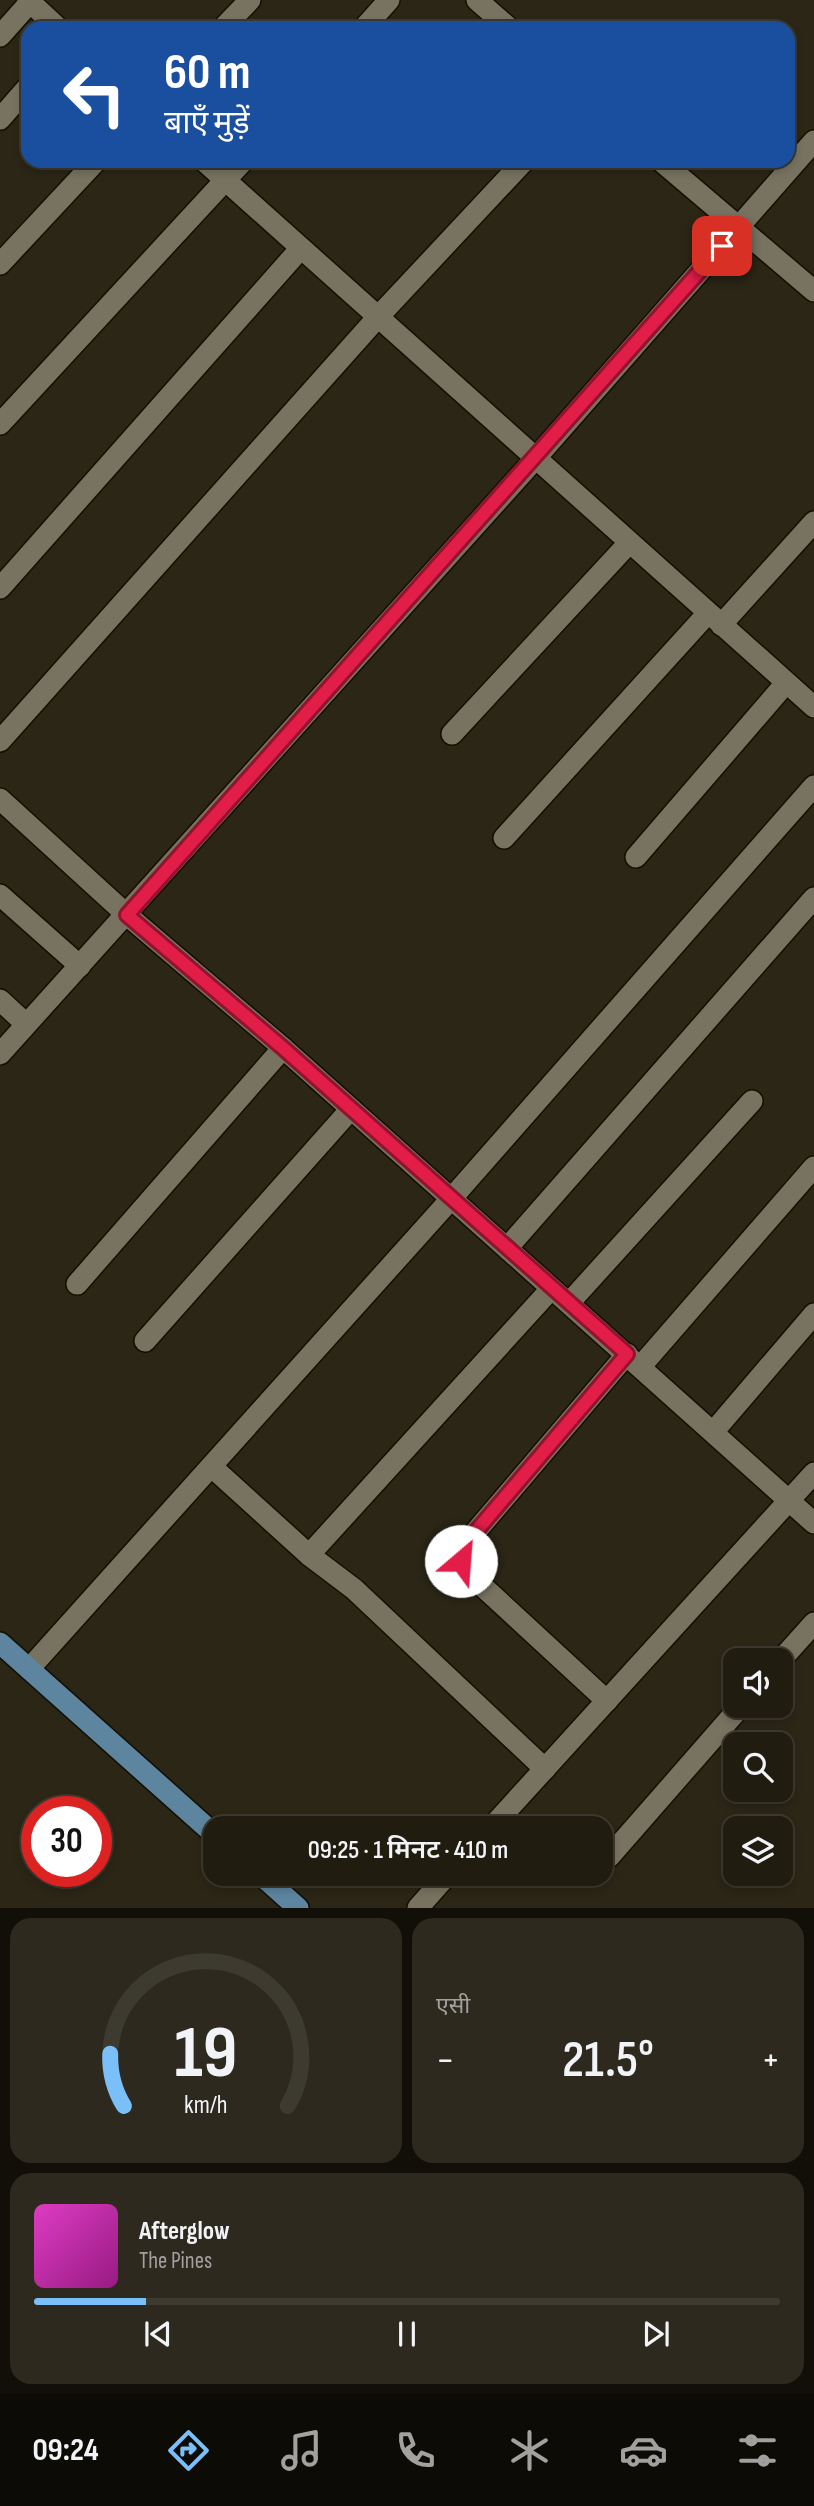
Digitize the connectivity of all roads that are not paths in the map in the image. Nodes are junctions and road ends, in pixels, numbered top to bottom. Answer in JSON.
{"nodes":[{"id":1,"x":250,"y":0,"type":"edge"},
{"id":2,"x":389,"y":0,"type":"edge"},
{"id":3,"x":477,"y":0,"type":"edge"},
{"id":4,"x":30,"y":1,"type":"edge"},
{"id":5,"x":51,"y":21,"type":"edge"},
{"id":6,"x":230,"y":21,"type":"edge"},
{"id":7,"x":370,"y":21,"type":"edge"},
{"id":8,"x":501,"y":21,"type":"edge"},
{"id":9,"x":0,"y":36,"type":"edge"},
{"id":10,"x":21,"y":95,"type":"edge"},
{"id":11,"x":0,"y":119,"type":"edge"},
{"id":12,"x":814,"y":141,"type":"edge"},
{"id":13,"x":795,"y":163,"type":"edge"},
{"id":14,"x":89,"y":168,"type":"edge"},
{"id":15,"x":212,"y":168,"type":"edge"},
{"id":16,"x":237,"y":168,"type":"edge"},
{"id":17,"x":517,"y":168,"type":"edge"},
{"id":18,"x":669,"y":168,"type":"edge"},
{"id":19,"x":790,"y":168,"type":"edge"},
{"id":20,"x":226,"y":180,"type":"junction"},
{"id":21,"x":739,"y":227,"type":"junction"},
{"id":22,"x":301,"y":248,"type":"junction"},
{"id":23,"x":0,"y":264,"type":"edge"},
{"id":24,"x":814,"y":291,"type":"edge"},
{"id":25,"x":377,"y":318,"type":"junction"},
{"id":26,"x":0,"y":424,"type":"edge"},
{"id":27,"x":535,"y":459,"type":"junction"},
{"id":28,"x":814,"y":522,"type":"edge"},
{"id":29,"x":629,"y":543,"type":"junction"},
{"id":30,"x":0,"y":588,"type":"edge"},
{"id":31,"x":714,"y":619,"type":"junction"},
{"id":32,"x":786,"y":683,"type":"junction"},
{"id":33,"x":814,"y":707,"type":"edge"},
{"id":34,"x":452,"y":734,"type":"dead end"},
{"id":35,"x":0,"y":741,"type":"edge"},
{"id":36,"x":814,"y":786,"type":"edge"},
{"id":37,"x":0,"y":799,"type":"edge"},
{"id":38,"x":505,"y":838,"type":"dead end"},
{"id":39,"x":636,"y":857,"type":"dead end"},
{"id":40,"x":0,"y":895,"type":"edge"},
{"id":41,"x":814,"y":898,"type":"edge"},
{"id":42,"x":127,"y":915,"type":"junction"},
{"id":43,"x":80,"y":966,"type":"junction"},
{"id":44,"x":0,"y":1000,"type":"edge"},
{"id":45,"x":26,"y":1024,"type":"junction"},
{"id":46,"x":283,"y":1048,"type":"junction"},
{"id":47,"x":0,"y":1054,"type":"edge"},
{"id":48,"x":752,"y":1101,"type":"dead end"},
{"id":49,"x":351,"y":1109,"type":"junction"},
{"id":50,"x":814,"y":1167,"type":"edge"},
{"id":51,"x":451,"y":1199,"type":"junction"},
{"id":52,"x":508,"y":1247,"type":"junction"},
{"id":53,"x":78,"y":1284,"type":"dead end"},
{"id":54,"x":551,"y":1289,"type":"junction"},
{"id":55,"x":569,"y":1303,"type":"junction"},
{"id":56,"x":814,"y":1314,"type":"edge"},
{"id":57,"x":145,"y":1341,"type":"dead end"},
{"id":58,"x":634,"y":1360,"type":"junction"},
{"id":59,"x":714,"y":1431,"type":"junction"},
{"id":60,"x":212,"y":1467,"type":"junction"},
{"id":61,"x":814,"y":1473,"type":"edge"},
{"id":62,"x":789,"y":1502,"type":"junction"},
{"id":63,"x":814,"y":1523,"type":"edge"},
{"id":64,"x":309,"y":1555,"type":"junction"},
{"id":65,"x":814,"y":1623,"type":"edge"},
{"id":66,"x":0,"y":1643,"type":"edge"},
{"id":67,"x":792,"y":1648,"type":"edge"},
{"id":68,"x":29,"y":1669,"type":"junction"},
{"id":69,"x":607,"y":1701,"type":"junction"},
{"id":70,"x":731,"y":1718,"type":"edge"},
{"id":71,"x":545,"y":1769,"type":"junction"},
{"id":72,"x":502,"y":1816,"type":"edge"},
{"id":73,"x":203,"y":1824,"type":"edge"},
{"id":74,"x":613,"y":1852,"type":"edge"},
{"id":75,"x":273,"y":1886,"type":"edge"},
{"id":76,"x":437,"y":1886,"type":"edge"},
{"id":77,"x":298,"y":1908,"type":"edge"},
{"id":78,"x":418,"y":1908,"type":"edge"}],
"edges":[{"from":1,"to":6,"type":"street"},
{"from":2,"to":7,"type":"street"},
{"from":3,"to":8,"type":"street"},
{"from":4,"to":5,"type":"street"},
{"from":4,"to":9,"type":"street"},
{"from":10,"to":11,"type":"street"},
{"from":12,"to":13,"type":"street"},
{"from":14,"to":23,"type":"street"},
{"from":15,"to":20,"type":"street"},
{"from":16,"to":20,"type":"street"},
{"from":17,"to":25,"type":"street"},
{"from":18,"to":21,"type":"street"},
{"from":19,"to":21,"type":"street"},
{"from":20,"to":22,"type":"street"},
{"from":20,"to":26,"type":"street"},
{"from":21,"to":24,"type":"street"},
{"from":21,"to":27,"type":"street"},
{"from":22,"to":25,"type":"street"},
{"from":22,"to":30,"type":"street"},
{"from":25,"to":27,"type":"street"},
{"from":25,"to":35,"type":"street"},
{"from":27,"to":29,"type":"street"},
{"from":27,"to":42,"type":"street"},
{"from":28,"to":31,"type":"street"},
{"from":29,"to":31,"type":"street"},
{"from":29,"to":34,"type":"street"},
{"from":31,"to":32,"type":"street"},
{"from":31,"to":38,"type":"street"},
{"from":32,"to":33,"type":"street"},
{"from":32,"to":39,"type":"street"},
{"from":36,"to":51,"type":"street"},
{"from":37,"to":42,"type":"street"},
{"from":40,"to":43,"type":"street"},
{"from":41,"to":52,"type":"street"},
{"from":42,"to":43,"type":"street"},
{"from":42,"to":46,"type":"street"},
{"from":43,"to":45,"type":"street"},
{"from":44,"to":45,"type":"street"},
{"from":45,"to":47,"type":"street"},
{"from":46,"to":49,"type":"street"},
{"from":46,"to":53,"type":"street"},
{"from":48,"to":55,"type":"street"},
{"from":49,"to":51,"type":"street"},
{"from":49,"to":57,"type":"street"},
{"from":50,"to":58,"type":"street"},
{"from":51,"to":52,"type":"street"},
{"from":51,"to":60,"type":"street"},
{"from":52,"to":54,"type":"street"},
{"from":54,"to":55,"type":"street"},
{"from":54,"to":64,"type":"street"},
{"from":55,"to":58,"type":"street"},
{"from":56,"to":59,"type":"street"},
{"from":58,"to":59,"type":"street"},
{"from":58,"to":69,"type":"street"},
{"from":59,"to":62,"type":"street"},
{"from":60,"to":64,"type":"street"},
{"from":60,"to":68,"type":"street"},
{"from":61,"to":62,"type":"street"},
{"from":62,"to":63,"type":"street"},
{"from":62,"to":69,"type":"street"},
{"from":64,"to":71,"type":"street"},
{"from":65,"to":67,"type":"street"},
{"from":66,"to":68,"type":"main road"},
{"from":68,"to":73,"type":"main road"},
{"from":69,"to":71,"type":"street"},
{"from":70,"to":74,"type":"street"},
{"from":71,"to":72,"type":"street"},
{"from":75,"to":77,"type":"main road"},
{"from":76,"to":78,"type":"street"}]}
